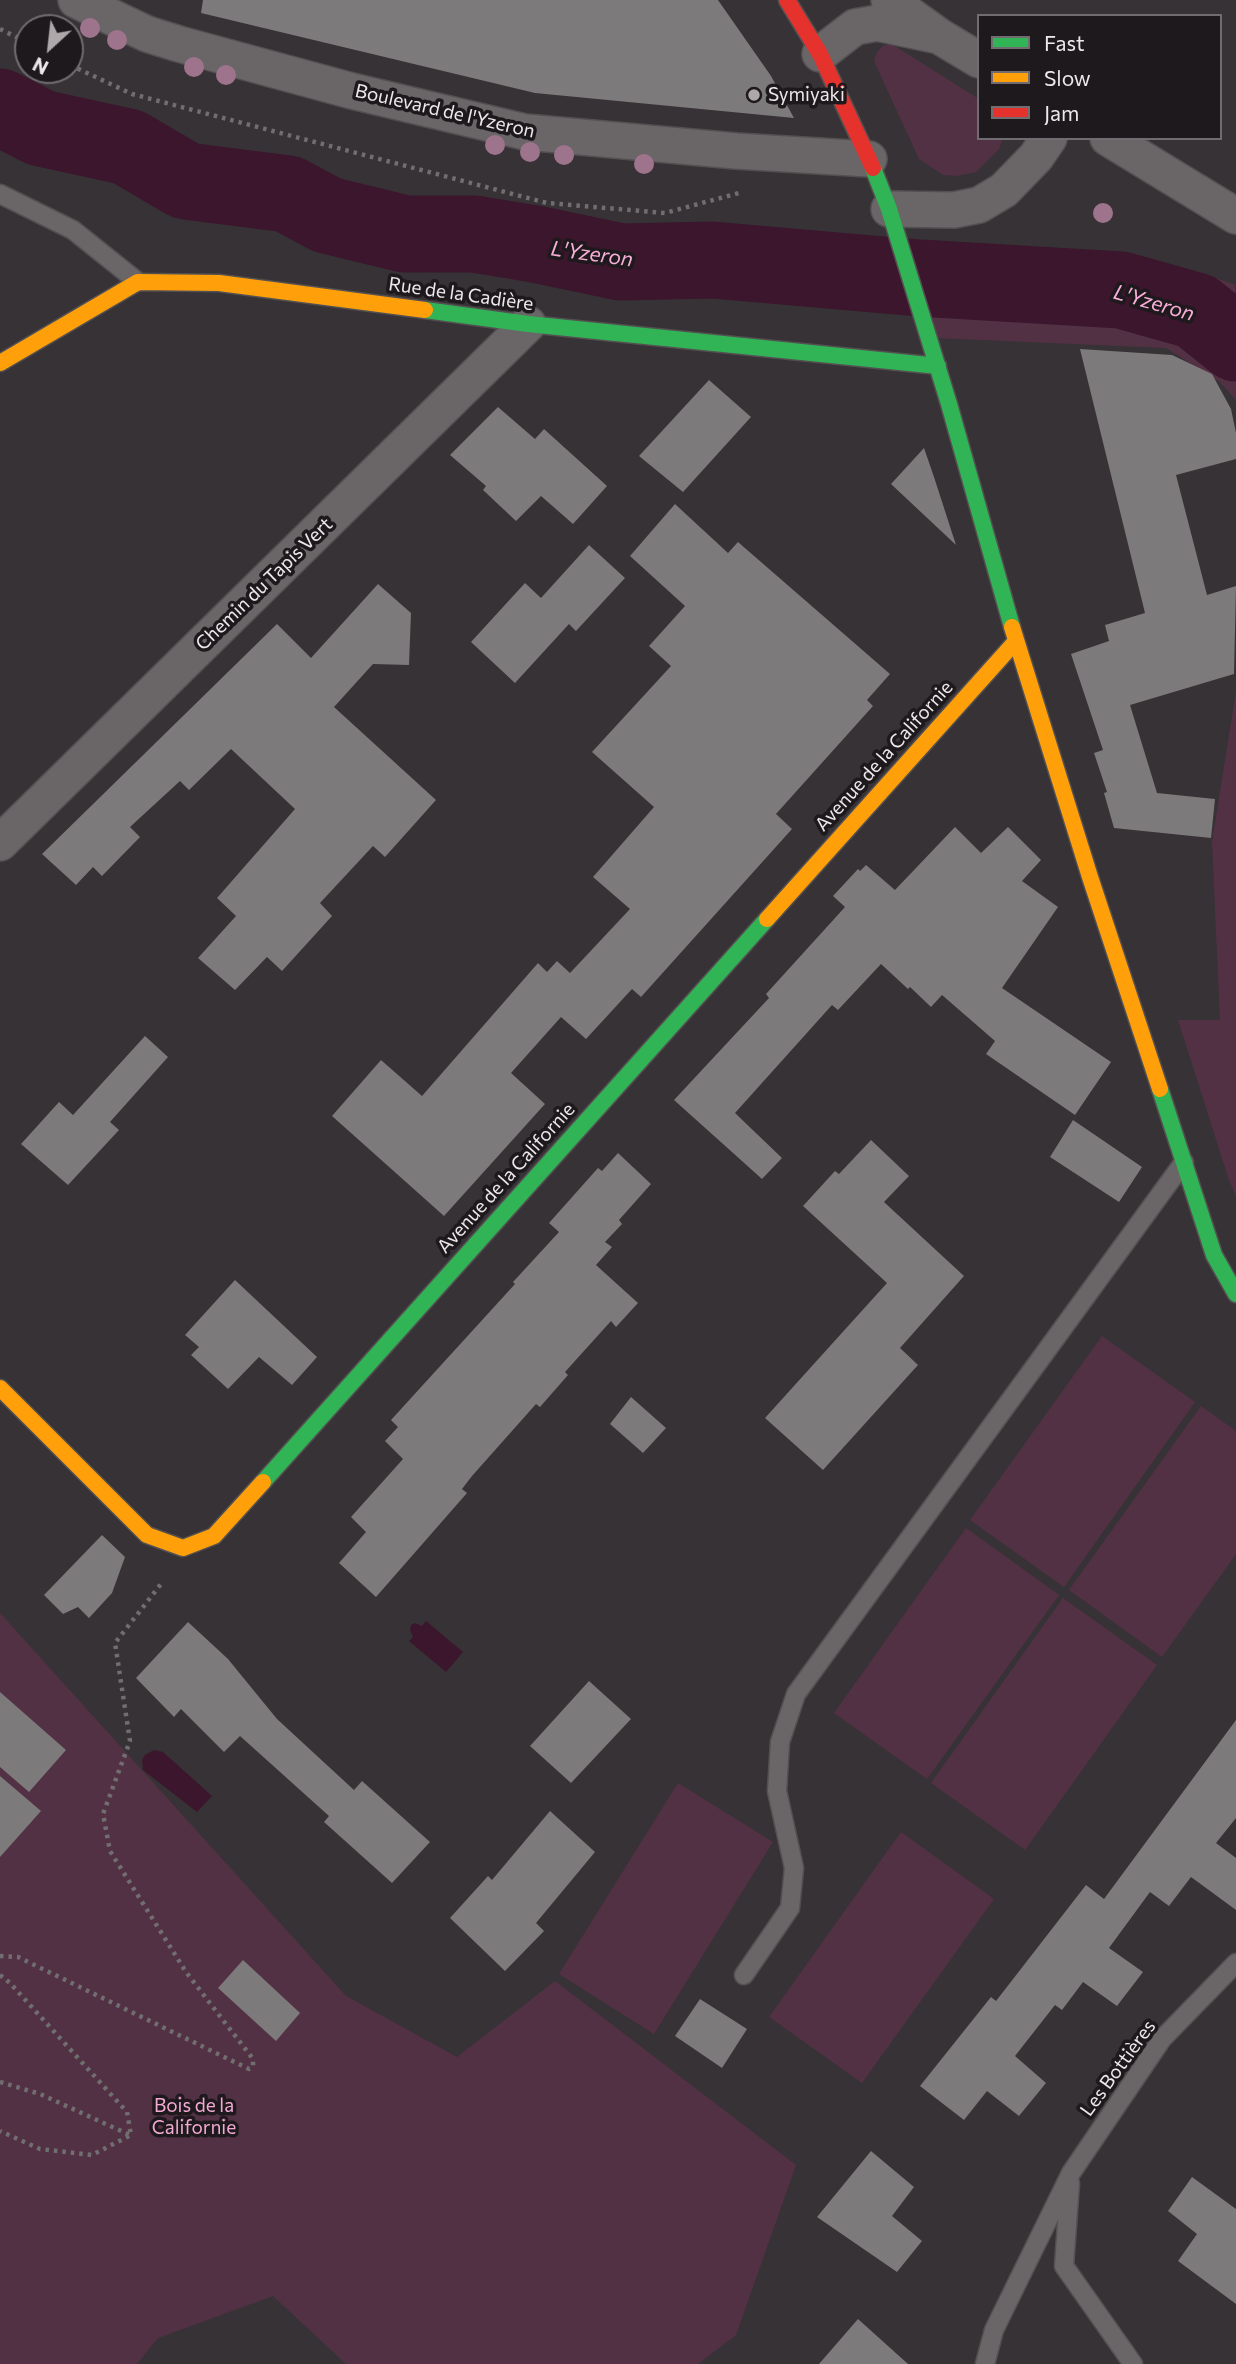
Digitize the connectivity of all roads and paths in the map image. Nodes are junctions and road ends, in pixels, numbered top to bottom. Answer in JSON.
{"nodes":[{"id":1,"x":76,"y":0,"type":"edge"},
{"id":2,"x":787,"y":0,"type":"edge"},
{"id":3,"x":888,"y":0,"type":"edge"},
{"id":4,"x":939,"y":36,"type":"junction"},
{"id":5,"x":820,"y":54,"type":"junction"},
{"id":6,"x":977,"y":59,"type":"edge"},
{"id":7,"x":84,"y":72,"type":"edge"},
{"id":8,"x":1048,"y":140,"type":"edge"},
{"id":9,"x":1111,"y":140,"type":"edge"},
{"id":10,"x":869,"y":159,"type":"junction"},
{"id":11,"x":749,"y":190,"type":"dead end"},
{"id":12,"x":0,"y":194,"type":"edge"},
{"id":13,"x":1236,"y":216,"type":"edge"},
{"id":14,"x":893,"y":223,"type":"junction"},
{"id":15,"x":138,"y":282,"type":"junction"},
{"id":16,"x":528,"y":324,"type":"junction"},
{"id":17,"x":0,"y":363,"type":"edge"},
{"id":18,"x":938,"y":366,"type":"junction"},
{"id":19,"x":1016,"y":641,"type":"junction"},
{"id":20,"x":0,"y":843,"type":"edge"},
{"id":21,"x":1184,"y":1162,"type":"junction"},
{"id":22,"x":1236,"y":1294,"type":"edge"},
{"id":23,"x":0,"y":1388,"type":"edge"},
{"id":24,"x":137,"y":1616,"type":"dead end"},
{"id":25,"x":0,"y":1956,"type":"edge"},
{"id":26,"x":1236,"y":1963,"type":"edge"},
{"id":27,"x":0,"y":1975,"type":"edge"},
{"id":28,"x":744,"y":1975,"type":"dead end"},
{"id":29,"x":0,"y":2082,"type":"edge"},
{"id":30,"x":0,"y":2131,"type":"edge"},
{"id":31,"x":131,"y":2135,"type":"junction"},
{"id":32,"x":1070,"y":2173,"type":"junction"},
{"id":33,"x":985,"y":2364,"type":"edge"},
{"id":34,"x":1133,"y":2364,"type":"edge"}],
"edges":[{"from":1,"to":10,"type":"street","name":"Boulevard de l'Yzeron"},
{"from":2,"to":5,"type":"street"},
{"from":3,"to":4,"type":"street"},
{"from":4,"to":5,"type":"street"},
{"from":4,"to":6,"type":"street"},
{"from":5,"to":10,"type":"street"},
{"from":7,"to":11,"type":"path"},
{"from":8,"to":14,"type":"street"},
{"from":9,"to":13,"type":"street"},
{"from":10,"to":14,"type":"street"},
{"from":12,"to":15,"type":"lane"},
{"from":14,"to":18,"type":"street"},
{"from":15,"to":16,"type":"street","name":"Rue de la Cadière"},
{"from":15,"to":17,"type":"street"},
{"from":16,"to":18,"type":"street","name":"Rue de la Cadière"},
{"from":16,"to":20,"type":"street","name":"Chemin du Tapis Vert"},
{"from":18,"to":19,"type":"street"},
{"from":19,"to":21,"type":"street"},
{"from":19,"to":23,"type":"street","name":"Avenue de la Californie"},
{"from":21,"to":22,"type":"street"},
{"from":21,"to":28,"type":"lane"},
{"from":24,"to":25,"type":"path"},
{"from":26,"to":32,"type":"lane","name":"Les Bottières"},
{"from":27,"to":31,"type":"path"},
{"from":29,"to":31,"type":"path"},
{"from":30,"to":31,"type":"path"},
{"from":32,"to":33,"type":"lane","name":"Les Bottières"},
{"from":32,"to":34,"type":"lane"}]}
